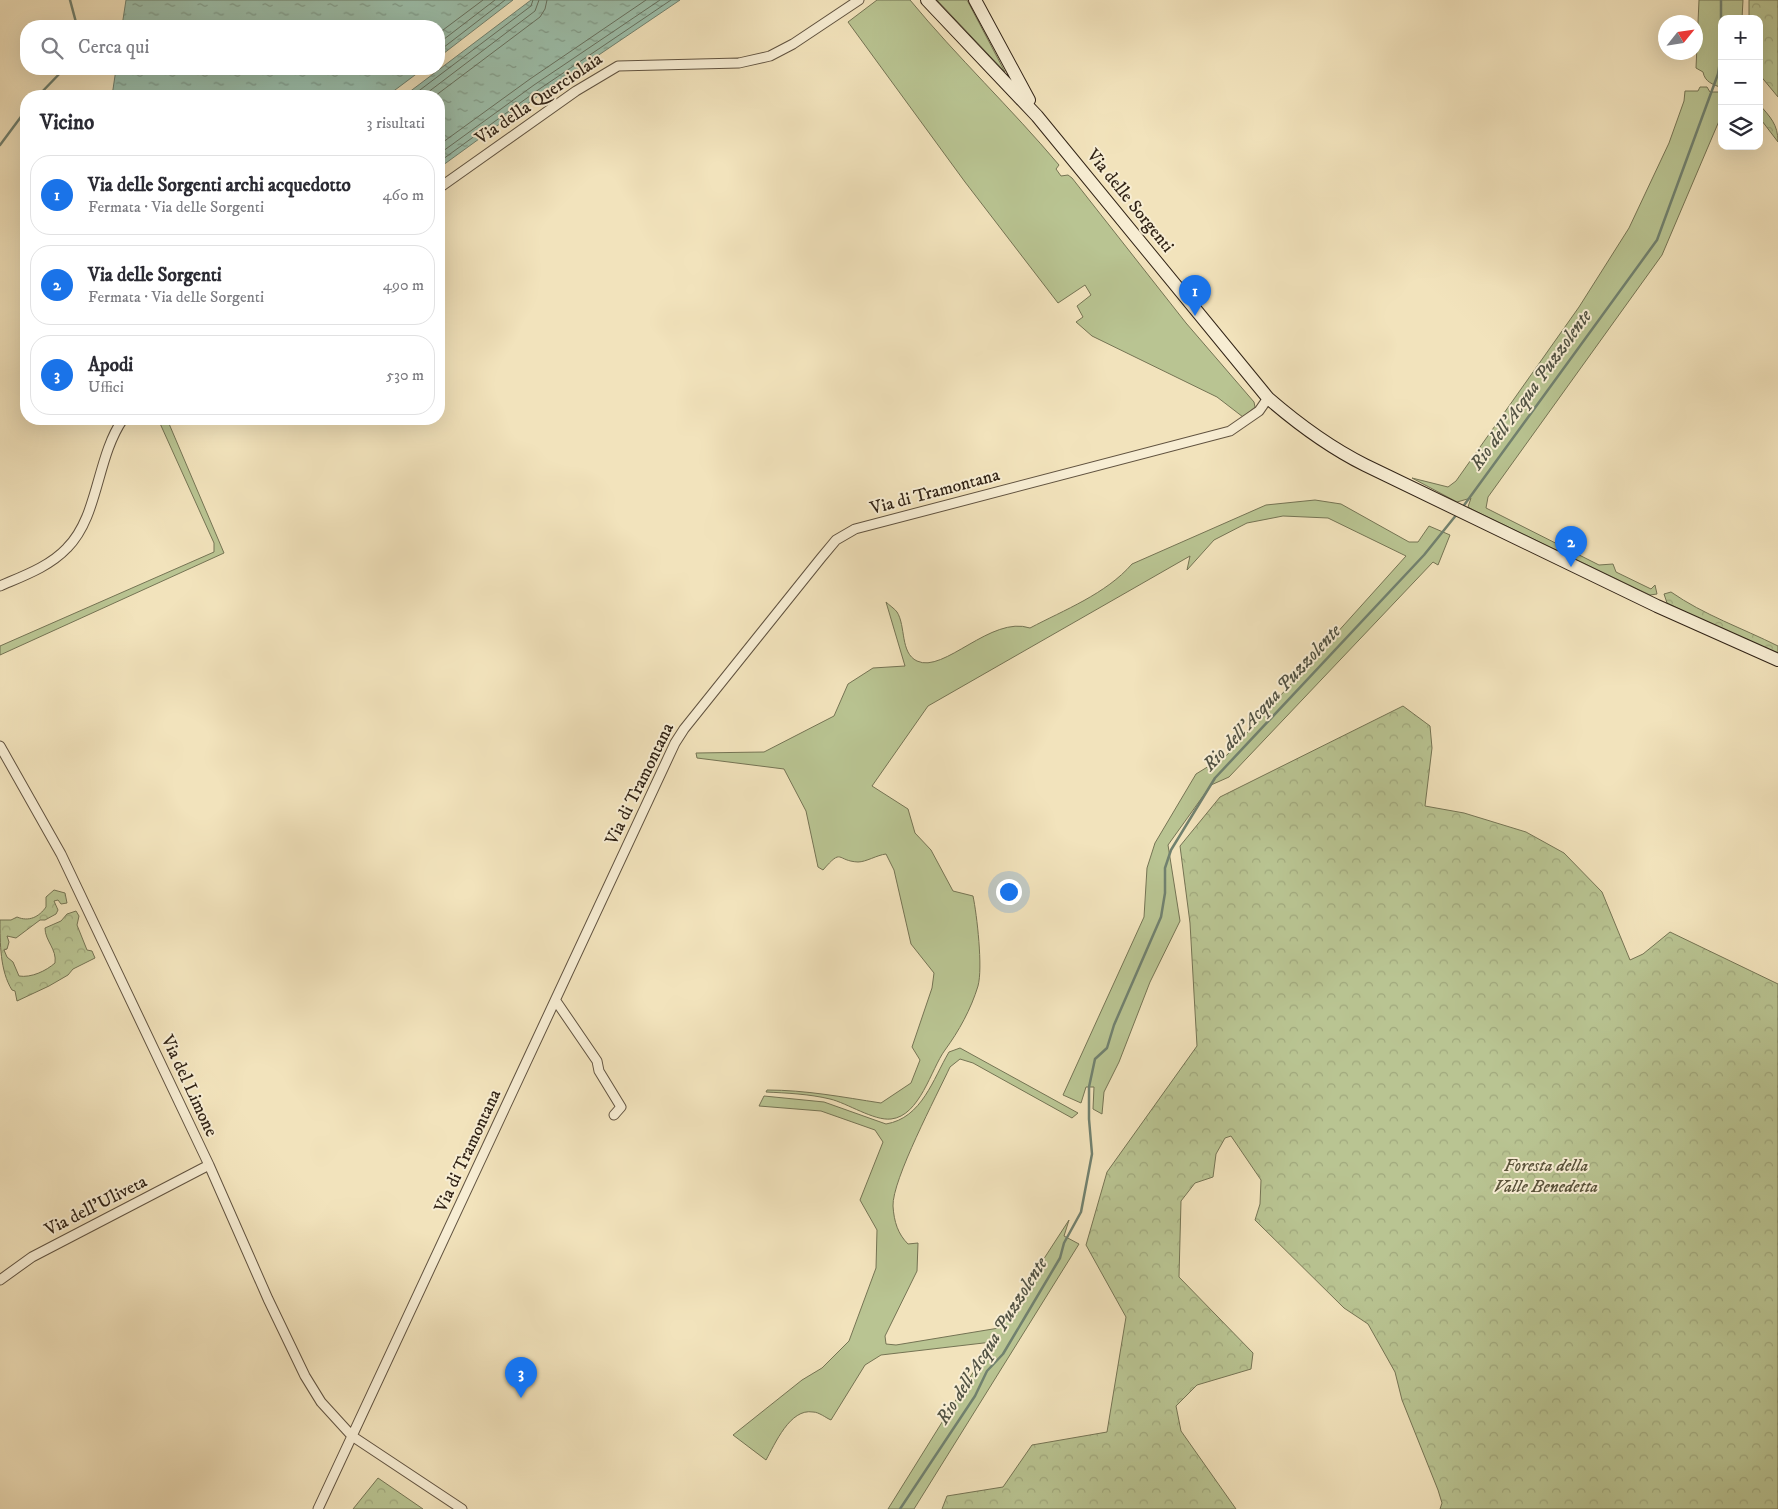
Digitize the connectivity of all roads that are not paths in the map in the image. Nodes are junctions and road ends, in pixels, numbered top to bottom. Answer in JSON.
{"nodes":[{"id":1,"x":860,"y":0,"type":"edge"},
{"id":2,"x":927,"y":0,"type":"edge"},
{"id":3,"x":975,"y":0,"type":"edge"},
{"id":4,"x":1037,"y":116,"type":"junction"},
{"id":5,"x":445,"y":184,"type":"edge"},
{"id":6,"x":1268,"y":398,"type":"junction"},
{"id":7,"x":119,"y":425,"type":"edge"},
{"id":8,"x":0,"y":586,"type":"edge"},
{"id":9,"x":1778,"y":660,"type":"edge"},
{"id":10,"x":0,"y":746,"type":"edge"},
{"id":11,"x":556,"y":1001,"type":"junction"},
{"id":12,"x":614,"y":1115,"type":"dead end"},
{"id":13,"x":209,"y":1165,"type":"junction"},
{"id":14,"x":0,"y":1280,"type":"edge"},
{"id":15,"x":352,"y":1436,"type":"junction"},
{"id":16,"x":318,"y":1509,"type":"edge"},
{"id":17,"x":462,"y":1509,"type":"edge"}],
"edges":[{"from":1,"to":5,"type":"street","name":"Via della Querciolaia"},
{"from":2,"to":4,"type":"main road","name":"Via delle Sorgenti"},
{"from":3,"to":4,"type":"main road","name":"Via delle Sorgenti"},
{"from":4,"to":6,"type":"main road","name":"Via delle Sorgenti"},
{"from":6,"to":9,"type":"main road","name":"Via delle Sorgenti"},
{"from":6,"to":11,"type":"street","name":"Via di Tramontana"},
{"from":7,"to":8,"type":"street"},
{"from":10,"to":13,"type":"street","name":"Via del Limone"},
{"from":11,"to":12,"type":"street"},
{"from":11,"to":15,"type":"street","name":"Via di Tramontana"},
{"from":13,"to":14,"type":"street","name":"Via dell'Uliveta"},
{"from":13,"to":15,"type":"street","name":"Via del Limone"},
{"from":15,"to":16,"type":"street","name":"Via di Tramontana"},
{"from":15,"to":17,"type":"street","name":"Via del Limone"}]}
